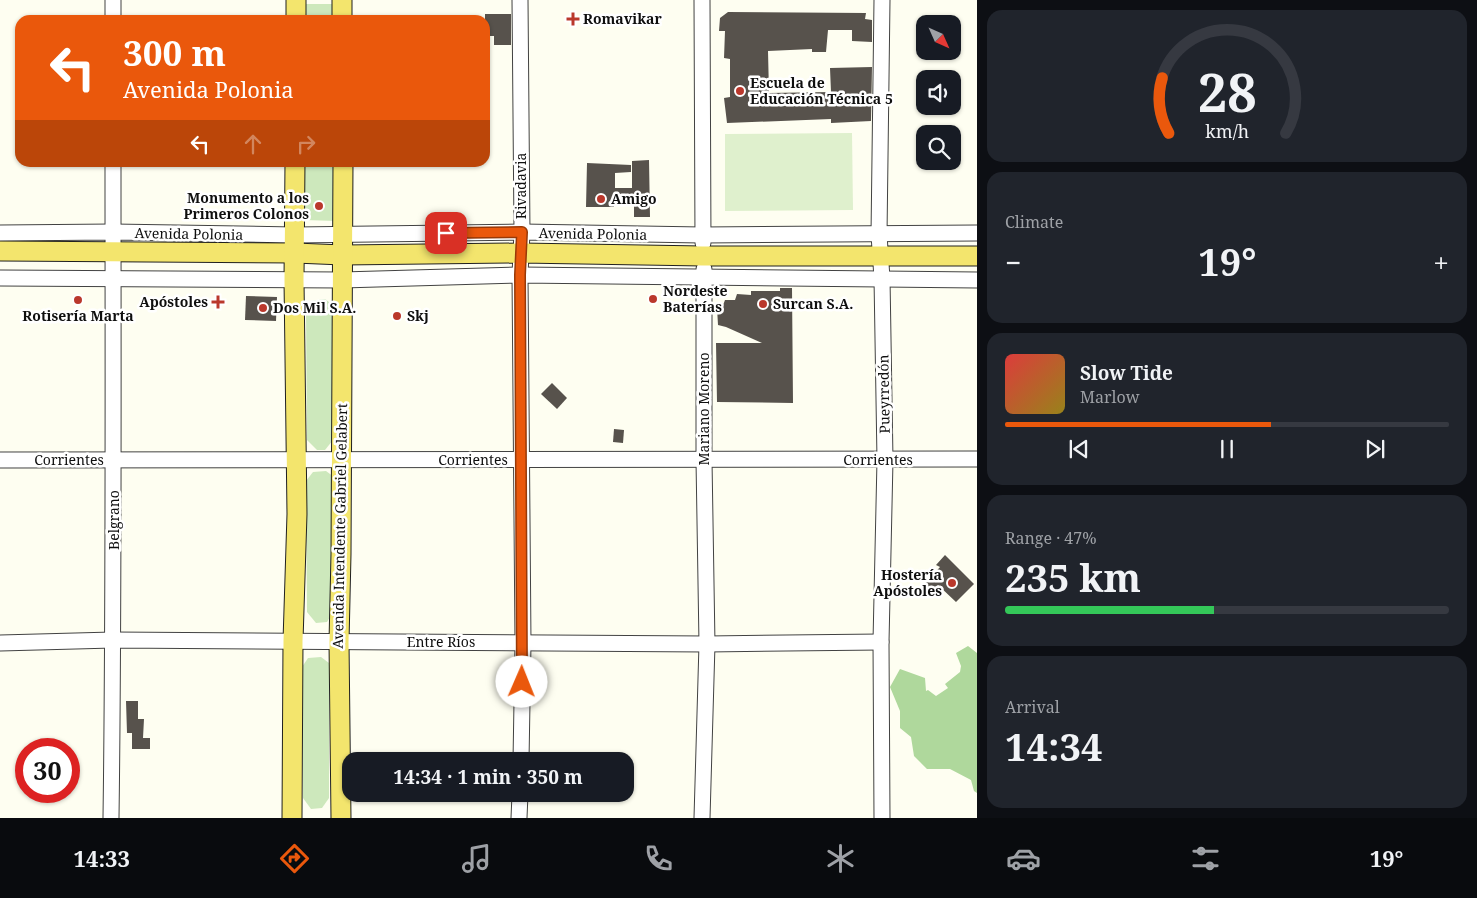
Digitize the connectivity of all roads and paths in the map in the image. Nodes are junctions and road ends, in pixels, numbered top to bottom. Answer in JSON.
{"nodes":[{"id":1,"x":113,"y":0,"type":"edge"},
{"id":2,"x":296,"y":0,"type":"edge"},
{"id":3,"x":342,"y":0,"type":"edge"},
{"id":4,"x":520,"y":0,"type":"edge"},
{"id":5,"x":702,"y":0,"type":"edge"},
{"id":6,"x":882,"y":0,"type":"edge"},
{"id":7,"x":113,"y":15,"type":"edge"},
{"id":8,"x":296,"y":15,"type":"edge"},
{"id":9,"x":342,"y":15,"type":"edge"},
{"id":10,"x":113,"y":167,"type":"edge"},
{"id":11,"x":295,"y":167,"type":"edge"},
{"id":12,"x":342,"y":167,"type":"edge"},
{"id":13,"x":113,"y":232,"type":"junction"},
{"id":14,"x":522,"y":232,"type":"junction"},
{"id":15,"x":0,"y":233,"type":"edge"},
{"id":16,"x":879,"y":234,"type":"junction"},
{"id":17,"x":977,"y":234,"type":"edge"},
{"id":18,"x":343,"y":235,"type":"junction"},
{"id":19,"x":702,"y":235,"type":"junction"},
{"id":20,"x":295,"y":244,"type":"junction"},
{"id":21,"x":0,"y":251,"type":"edge"},
{"id":22,"x":112,"y":253,"type":"junction"},
{"id":23,"x":521,"y":253,"type":"junction"},
{"id":24,"x":343,"y":255,"type":"junction"},
{"id":25,"x":703,"y":256,"type":"junction"},
{"id":26,"x":880,"y":256,"type":"junction"},
{"id":27,"x":977,"y":256,"type":"edge"},
{"id":28,"x":520,"y":275,"type":"junction"},
{"id":29,"x":704,"y":277,"type":"junction"},
{"id":30,"x":0,"y":278,"type":"edge"},
{"id":31,"x":882,"y":278,"type":"junction"},
{"id":32,"x":112,"y":280,"type":"junction"},
{"id":33,"x":294,"y":280,"type":"junction"},
{"id":34,"x":342,"y":280,"type":"junction"},
{"id":35,"x":977,"y":280,"type":"edge"},
{"id":36,"x":0,"y":460,"type":"edge"},
{"id":37,"x":114,"y":460,"type":"junction"},
{"id":38,"x":341,"y":460,"type":"junction"},
{"id":39,"x":522,"y":460,"type":"junction"},
{"id":40,"x":704,"y":460,"type":"junction"},
{"id":41,"x":885,"y":460,"type":"junction"},
{"id":42,"x":977,"y":460,"type":"edge"},
{"id":43,"x":297,"y":461,"type":"junction"},
{"id":44,"x":113,"y":640,"type":"junction"},
{"id":45,"x":293,"y":641,"type":"junction"},
{"id":46,"x":339,"y":642,"type":"junction"},
{"id":47,"x":882,"y":642,"type":"junction"},
{"id":48,"x":0,"y":643,"type":"edge"},
{"id":49,"x":523,"y":643,"type":"junction"},
{"id":50,"x":707,"y":644,"type":"junction"},
{"id":51,"x":520,"y":752,"type":"edge"},
{"id":52,"x":520,"y":802,"type":"edge"},
{"id":53,"x":111,"y":818,"type":"edge"},
{"id":54,"x":292,"y":818,"type":"edge"},
{"id":55,"x":341,"y":818,"type":"edge"},
{"id":56,"x":520,"y":818,"type":"edge"},
{"id":57,"x":702,"y":818,"type":"edge"},
{"id":58,"x":882,"y":818,"type":"edge"}],
"edges":[{"from":1,"to":7,"type":"street"},
{"from":2,"to":8,"type":"main road"},
{"from":3,"to":9,"type":"main road"},
{"from":4,"to":14,"type":"street","name":"Rivadavia"},
{"from":5,"to":19,"type":"street","name":"Mariano Moreno"},
{"from":6,"to":16,"type":"street","name":"Pueyrredón"},
{"from":10,"to":13,"type":"street","name":"Belgrano"},
{"from":11,"to":20,"type":"main road"},
{"from":12,"to":18,"type":"main road","name":"Avenida Intendente Gabriel Gelabert"},
{"from":13,"to":15,"type":"street","name":"Avenida Polonia"},
{"from":13,"to":20,"type":"street","name":"Avenida Polonia"},
{"from":13,"to":22,"type":"street","name":"Belgrano"},
{"from":14,"to":18,"type":"street","name":"Avenida Polonia"},
{"from":14,"to":19,"type":"street","name":"Avenida Polonia"},
{"from":14,"to":23,"type":"street","name":"Rivadavia"},
{"from":16,"to":17,"type":"street","name":"Avenida Polonia"},
{"from":16,"to":19,"type":"street","name":"Avenida Polonia"},
{"from":16,"to":26,"type":"street","name":"Pueyrredón"},
{"from":18,"to":20,"type":"street","name":"Avenida Polonia"},
{"from":18,"to":24,"type":"main road","name":"Avenida Intendente Gabriel Gelabert"},
{"from":19,"to":25,"type":"street","name":"Mariano Moreno"},
{"from":20,"to":22,"type":"main road","name":"Avenida Polonia"},
{"from":20,"to":24,"type":"main road","name":"Avenida Polonia"},
{"from":20,"to":33,"type":"main road"},
{"from":21,"to":22,"type":"main road","name":"Avenida Polonia"},
{"from":22,"to":32,"type":"street","name":"Belgrano"},
{"from":23,"to":24,"type":"main road","name":"Avenida Polonia"},
{"from":23,"to":25,"type":"main road","name":"Avenida Polonia"},
{"from":23,"to":28,"type":"street","name":"Rivadavia"},
{"from":24,"to":34,"type":"main road","name":"Avenida Intendente Gabriel Gelabert"},
{"from":25,"to":26,"type":"main road","name":"Avenida Polonia"},
{"from":25,"to":29,"type":"street","name":"Mariano Moreno"},
{"from":26,"to":27,"type":"main road","name":"Avenida Polonia"},
{"from":26,"to":31,"type":"street","name":"Pueyrredón"},
{"from":28,"to":29,"type":"street"},
{"from":28,"to":34,"type":"street"},
{"from":28,"to":39,"type":"street","name":"Rivadavia"},
{"from":29,"to":31,"type":"street"},
{"from":29,"to":40,"type":"street","name":"Mariano Moreno"},
{"from":30,"to":32,"type":"street"},
{"from":31,"to":35,"type":"street"},
{"from":31,"to":41,"type":"street","name":"Pueyrredón"},
{"from":32,"to":33,"type":"street"},
{"from":32,"to":37,"type":"street","name":"Belgrano"},
{"from":33,"to":34,"type":"street"},
{"from":33,"to":43,"type":"main road"},
{"from":34,"to":38,"type":"main road","name":"Avenida Intendente Gabriel Gelabert"},
{"from":36,"to":37,"type":"street","name":"Corrientes"},
{"from":37,"to":43,"type":"street","name":"Corrientes"},
{"from":37,"to":44,"type":"street","name":"Belgrano"},
{"from":38,"to":39,"type":"street","name":"Corrientes"},
{"from":38,"to":43,"type":"street","name":"Corrientes"},
{"from":38,"to":46,"type":"main road","name":"Avenida Intendente Gabriel Gelabert"},
{"from":39,"to":40,"type":"street","name":"Corrientes"},
{"from":39,"to":49,"type":"street","name":"Rivadavia"},
{"from":40,"to":41,"type":"street","name":"Corrientes"},
{"from":40,"to":50,"type":"street","name":"Mariano Moreno"},
{"from":41,"to":42,"type":"street","name":"Corrientes"},
{"from":41,"to":47,"type":"street","name":"Pueyrredón"},
{"from":43,"to":45,"type":"main road"},
{"from":44,"to":45,"type":"street","name":"Entre Ríos"},
{"from":44,"to":48,"type":"street","name":"Entre Ríos"},
{"from":44,"to":53,"type":"street","name":"Belgrano"},
{"from":45,"to":46,"type":"street","name":"Entre Ríos"},
{"from":45,"to":54,"type":"main road"},
{"from":46,"to":49,"type":"street","name":"Entre Ríos"},
{"from":46,"to":55,"type":"main road","name":"Avenida Intendente Gabriel Gelabert"},
{"from":47,"to":50,"type":"street","name":"Entre Ríos"},
{"from":47,"to":58,"type":"street","name":"Pueyrredón"},
{"from":49,"to":50,"type":"street","name":"Entre Ríos"},
{"from":49,"to":51,"type":"street","name":"Rivadavia"},
{"from":50,"to":57,"type":"street","name":"Mariano Moreno"},
{"from":52,"to":56,"type":"street"}]}
